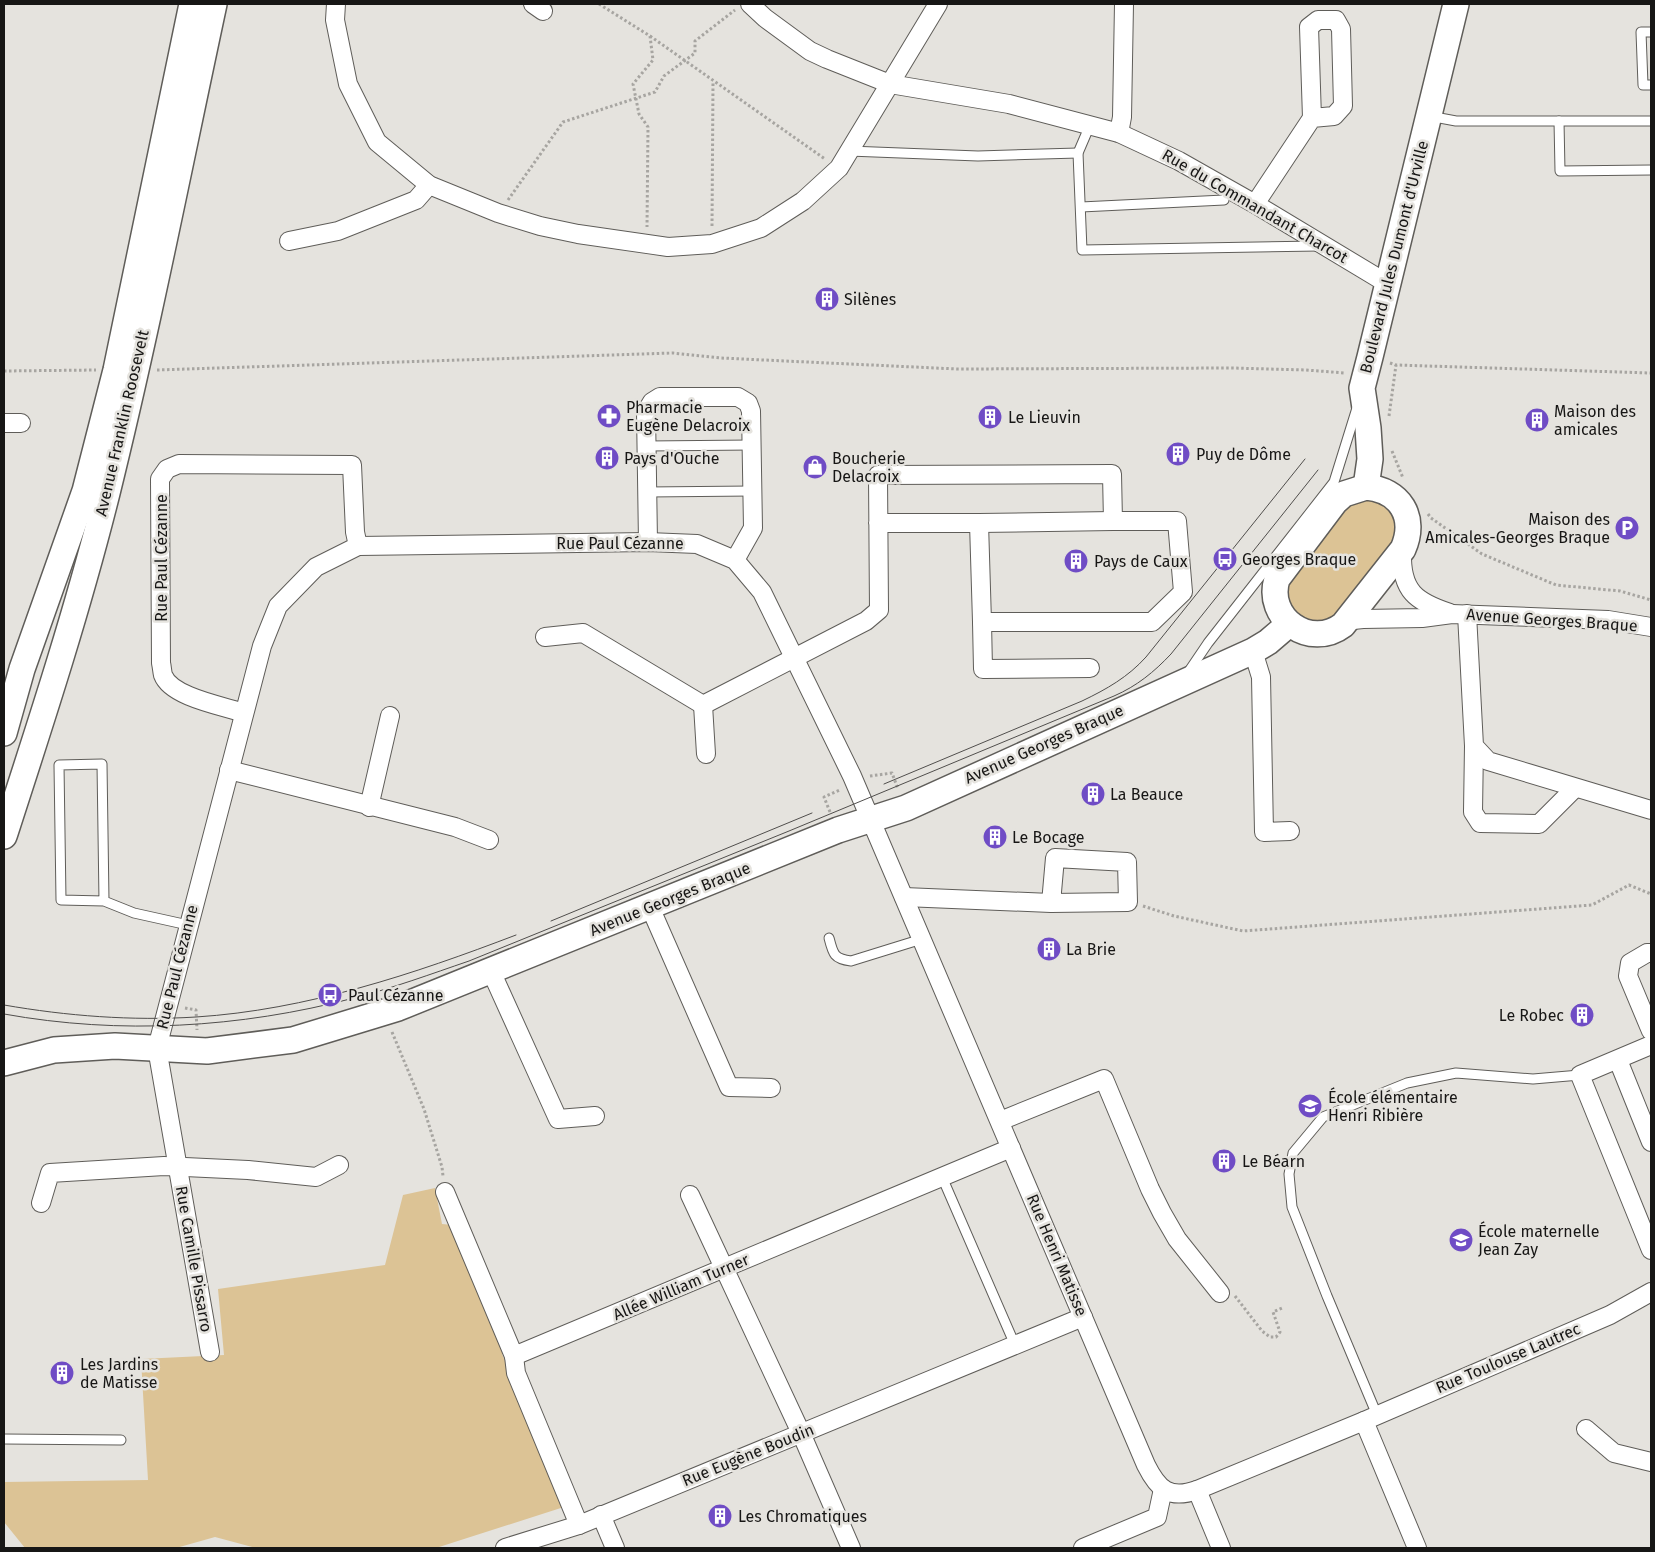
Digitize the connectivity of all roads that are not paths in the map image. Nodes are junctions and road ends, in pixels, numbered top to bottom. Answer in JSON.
{"nodes":[{"id":1,"x":192,"y":4,"type":"edge"},
{"id":2,"x":214,"y":4,"type":"edge"},
{"id":3,"x":336,"y":4,"type":"edge"},
{"id":4,"x":938,"y":4,"type":"edge"},
{"id":5,"x":1124,"y":4,"type":"edge"},
{"id":6,"x":1456,"y":4,"type":"edge"},
{"id":7,"x":743,"y":6,"type":"edge"},
{"id":8,"x":1651,"y":32,"type":"edge"},
{"id":9,"x":890,"y":84,"type":"junction"},
{"id":10,"x":1651,"y":85,"type":"edge"},
{"id":11,"x":1429,"y":116,"type":"junction"},
{"id":12,"x":1312,"y":118,"type":"junction"},
{"id":13,"x":1559,"y":121,"type":"junction"},
{"id":14,"x":1651,"y":121,"type":"edge"},
{"id":15,"x":1090,"y":126,"type":"junction"},
{"id":16,"x":1119,"y":133,"type":"junction"},
{"id":17,"x":849,"y":151,"type":"junction"},
{"id":18,"x":1078,"y":152,"type":"junction"},
{"id":19,"x":1651,"y":170,"type":"edge"},
{"id":20,"x":429,"y":185,"type":"junction"},
{"id":21,"x":1224,"y":200,"type":"dead end"},
{"id":22,"x":1255,"y":204,"type":"junction"},
{"id":23,"x":1080,"y":207,"type":"junction"},
{"id":24,"x":288,"y":241,"type":"dead end"},
{"id":25,"x":1327,"y":246,"type":"junction"},
{"id":26,"x":1388,"y":284,"type":"junction"},
{"id":27,"x":126,"y":370,"type":"junction"},
{"id":28,"x":1366,"y":374,"type":"junction"},
{"id":29,"x":752,"y":445,"type":"junction"},
{"id":30,"x":647,"y":446,"type":"junction"},
{"id":31,"x":1366,"y":488,"type":"junction"},
{"id":32,"x":752,"y":491,"type":"junction"},
{"id":33,"x":647,"y":492,"type":"junction"},
{"id":34,"x":1326,"y":503,"type":"junction"},
{"id":35,"x":1113,"y":521,"type":"junction"},
{"id":36,"x":878,"y":522,"type":"junction"},
{"id":37,"x":979,"y":524,"type":"junction"},
{"id":38,"x":648,"y":542,"type":"junction"},
{"id":39,"x":358,"y":546,"type":"junction"},
{"id":40,"x":1402,"y":553,"type":"junction"},
{"id":41,"x":735,"y":560,"type":"junction"},
{"id":42,"x":1276,"y":568,"type":"junction"},
{"id":43,"x":1460,"y":614,"type":"junction"},
{"id":44,"x":982,"y":622,"type":"junction"},
{"id":45,"x":1289,"y":624,"type":"junction"},
{"id":46,"x":1343,"y":625,"type":"junction"},
{"id":47,"x":1651,"y":626,"type":"edge"},
{"id":48,"x":545,"y":637,"type":"dead end"},
{"id":49,"x":1253,"y":650,"type":"junction"},
{"id":50,"x":794,"y":657,"type":"junction"},
{"id":51,"x":1090,"y":668,"type":"dead end"},
{"id":52,"x":1181,"y":682,"type":"junction"},
{"id":53,"x":702,"y":705,"type":"junction"},
{"id":54,"x":244,"y":712,"type":"junction"},
{"id":55,"x":390,"y":716,"type":"dead end"},
{"id":56,"x":4,"y":733,"type":"edge"},
{"id":57,"x":1474,"y":746,"type":"junction"},
{"id":58,"x":706,"y":754,"type":"dead end"},
{"id":59,"x":229,"y":770,"type":"junction"},
{"id":60,"x":1575,"y":788,"type":"junction"},
{"id":61,"x":369,"y":807,"type":"junction"},
{"id":62,"x":1651,"y":810,"type":"edge"},
{"id":63,"x":871,"y":820,"type":"junction"},
{"id":64,"x":1290,"y":831,"type":"dead end"},
{"id":65,"x":4,"y":836,"type":"edge"},
{"id":66,"x":489,"y":840,"type":"dead end"},
{"id":67,"x":904,"y":897,"type":"junction"},
{"id":68,"x":104,"y":901,"type":"junction"},
{"id":69,"x":1051,"y":903,"type":"junction"},
{"id":70,"x":650,"y":907,"type":"junction"},
{"id":71,"x":188,"y":925,"type":"junction"},
{"id":72,"x":829,"y":938,"type":"dead end"},
{"id":73,"x":922,"y":939,"type":"junction"},
{"id":74,"x":1651,"y":953,"type":"edge"},
{"id":75,"x":491,"y":971,"type":"junction"},
{"id":76,"x":1651,"y":1031,"type":"edge"},
{"id":77,"x":1651,"y":1045,"type":"edge"},
{"id":78,"x":157,"y":1048,"type":"junction"},
{"id":79,"x":9,"y":1060,"type":"edge"},
{"id":80,"x":1618,"y":1060,"type":"junction"},
{"id":81,"x":1580,"y":1075,"type":"junction"},
{"id":82,"x":771,"y":1088,"type":"dead end"},
{"id":83,"x":595,"y":1116,"type":"dead end"},
{"id":84,"x":1000,"y":1121,"type":"junction"},
{"id":85,"x":1651,"y":1142,"type":"edge"},
{"id":86,"x":1011,"y":1148,"type":"junction"},
{"id":87,"x":339,"y":1165,"type":"dead end"},
{"id":88,"x":178,"y":1167,"type":"junction"},
{"id":89,"x":942,"y":1177,"type":"junction"},
{"id":90,"x":445,"y":1192,"type":"road end"},
{"id":91,"x":690,"y":1195,"type":"dead end"},
{"id":92,"x":41,"y":1203,"type":"dead end"},
{"id":93,"x":1651,"y":1250,"type":"edge"},
{"id":94,"x":725,"y":1269,"type":"junction"},
{"id":95,"x":1651,"y":1292,"type":"edge"},
{"id":96,"x":1220,"y":1293,"type":"road end"},
{"id":97,"x":1083,"y":1316,"type":"junction"},
{"id":98,"x":1015,"y":1344,"type":"junction"},
{"id":99,"x":210,"y":1352,"type":"dead end"},
{"id":100,"x":514,"y":1356,"type":"junction"},
{"id":101,"x":1370,"y":1418,"type":"junction"},
{"id":102,"x":1586,"y":1429,"type":"dead end"},
{"id":103,"x":801,"y":1433,"type":"junction"},
{"id":104,"x":4,"y":1440,"type":"edge"},
{"id":105,"x":121,"y":1440,"type":"dead end"},
{"id":106,"x":1651,"y":1462,"type":"edge"},
{"id":107,"x":1163,"y":1489,"type":"junction"},
{"id":108,"x":1196,"y":1490,"type":"junction"},
{"id":109,"x":601,"y":1516,"type":"junction"},
{"id":110,"x":579,"y":1525,"type":"junction"},
{"id":111,"x":505,"y":1548,"type":"edge"},
{"id":112,"x":615,"y":1548,"type":"edge"},
{"id":113,"x":851,"y":1548,"type":"edge"},
{"id":114,"x":1083,"y":1548,"type":"edge"},
{"id":115,"x":1222,"y":1548,"type":"edge"},
{"id":116,"x":1417,"y":1548,"type":"edge"}],
"edges":[{"from":1,"to":27,"type":"street","name":"Avenue Franklin Roosevelt"},
{"from":2,"to":27,"type":"street","name":"Avenue Franklin Roosevelt"},
{"from":3,"to":20,"type":"street"},
{"from":4,"to":9,"type":"street"},
{"from":5,"to":16,"type":"street"},
{"from":6,"to":11,"type":"street","name":"Boulevard Jules Dumont d'Urville"},
{"from":7,"to":9,"type":"street","name":"Rue du Commandant Charcot"},
{"from":8,"to":10,"type":"lane"},
{"from":9,"to":15,"type":"street","name":"Rue du Commandant Charcot"},
{"from":9,"to":17,"type":"street"},
{"from":11,"to":13,"type":"lane"},
{"from":11,"to":26,"type":"street","name":"Boulevard Jules Dumont d'Urville"},
{"from":12,"to":12,"type":"street"},
{"from":12,"to":22,"type":"street"},
{"from":13,"to":14,"type":"lane"},
{"from":13,"to":19,"type":"lane"},
{"from":15,"to":16,"type":"street","name":"Rue du Commandant Charcot"},
{"from":15,"to":18,"type":"lane"},
{"from":16,"to":22,"type":"street","name":"Rue du Commandant Charcot"},
{"from":17,"to":18,"type":"lane"},
{"from":17,"to":20,"type":"street"},
{"from":18,"to":23,"type":"lane"},
{"from":20,"to":24,"type":"street"},
{"from":21,"to":23,"type":"lane"},
{"from":22,"to":25,"type":"street","name":"Rue du Commandant Charcot"},
{"from":23,"to":25,"type":"lane"},
{"from":25,"to":26,"type":"street","name":"Rue du Commandant Charcot"},
{"from":26,"to":28,"type":"street","name":"Boulevard Jules Dumont d'Urville"},
{"from":27,"to":56,"type":"street","name":"Avenue Franklin Roosevelt"},
{"from":27,"to":65,"type":"street","name":"Avenue Franklin Roosevelt"},
{"from":28,"to":31,"type":"street","name":"Boulevard Jules Dumont d'Urville"},
{"from":28,"to":34,"type":"lane"},
{"from":29,"to":30,"type":"lane"},
{"from":29,"to":30,"type":"street"},
{"from":29,"to":32,"type":"street"},
{"from":30,"to":33,"type":"street"},
{"from":31,"to":34,"type":"street"},
{"from":31,"to":40,"type":"street"},
{"from":32,"to":33,"type":"lane"},
{"from":32,"to":41,"type":"street"},
{"from":33,"to":38,"type":"street"},
{"from":34,"to":42,"type":"street"},
{"from":35,"to":36,"type":"street"},
{"from":35,"to":37,"type":"street"},
{"from":35,"to":44,"type":"street"},
{"from":36,"to":37,"type":"street"},
{"from":36,"to":50,"type":"street"},
{"from":37,"to":44,"type":"street"},
{"from":38,"to":39,"type":"street","name":"Rue Paul Cézanne"},
{"from":38,"to":41,"type":"street","name":"Rue Paul Cézanne"},
{"from":39,"to":54,"type":"street","name":"Rue Paul Cézanne"},
{"from":39,"to":54,"type":"street","name":"Rue Paul Cézanne"},
{"from":40,"to":43,"type":"street","name":"Avenue Georges Braque"},
{"from":40,"to":46,"type":"street"},
{"from":41,"to":50,"type":"street","name":"Rue Paul Cézanne"},
{"from":42,"to":45,"type":"street"},
{"from":42,"to":52,"type":"lane"},
{"from":43,"to":46,"type":"street","name":"Avenue Georges Braque"},
{"from":43,"to":47,"type":"street","name":"Avenue Georges Braque"},
{"from":43,"to":57,"type":"street"},
{"from":44,"to":51,"type":"street"},
{"from":45,"to":46,"type":"street"},
{"from":45,"to":49,"type":"street","name":"Avenue Georges Braque"},
{"from":48,"to":53,"type":"street"},
{"from":49,"to":52,"type":"street","name":"Avenue Georges Braque"},
{"from":49,"to":64,"type":"street"},
{"from":50,"to":53,"type":"street"},
{"from":50,"to":63,"type":"street","name":"Rue Paul Cézanne"},
{"from":52,"to":63,"type":"street","name":"Avenue Georges Braque"},
{"from":53,"to":58,"type":"street"},
{"from":54,"to":59,"type":"street","name":"Rue Paul Cézanne"},
{"from":55,"to":61,"type":"street"},
{"from":57,"to":60,"type":"street"},
{"from":57,"to":60,"type":"street"},
{"from":59,"to":61,"type":"street"},
{"from":59,"to":71,"type":"street","name":"Rue Paul Cézanne"},
{"from":60,"to":62,"type":"street"},
{"from":61,"to":66,"type":"street"},
{"from":63,"to":67,"type":"street","name":"Rue Henri Matisse"},
{"from":63,"to":70,"type":"street","name":"Avenue Georges Braque"},
{"from":67,"to":69,"type":"street"},
{"from":67,"to":73,"type":"street","name":"Rue Henri Matisse"},
{"from":68,"to":68,"type":"lane"},
{"from":68,"to":71,"type":"lane"},
{"from":69,"to":69,"type":"street"},
{"from":70,"to":75,"type":"street","name":"Avenue Georges Braque"},
{"from":70,"to":82,"type":"street"},
{"from":71,"to":78,"type":"street","name":"Rue Paul Cézanne"},
{"from":72,"to":73,"type":"lane"},
{"from":73,"to":84,"type":"street","name":"Rue Henri Matisse"},
{"from":74,"to":76,"type":"street"},
{"from":75,"to":78,"type":"street","name":"Avenue Georges Braque"},
{"from":75,"to":83,"type":"street"},
{"from":77,"to":80,"type":"street"},
{"from":78,"to":79,"type":"street","name":"Avenue Georges Braque"},
{"from":78,"to":88,"type":"street","name":"Rue Camille Pissarro"},
{"from":80,"to":81,"type":"street"},
{"from":80,"to":85,"type":"street"},
{"from":81,"to":93,"type":"street"},
{"from":81,"to":101,"type":"lane"},
{"from":84,"to":86,"type":"street","name":"Rue Henri Matisse"},
{"from":84,"to":96,"type":"street"},
{"from":86,"to":89,"type":"street","name":"Allée William Turner"},
{"from":86,"to":97,"type":"street","name":"Rue Henri Matisse"},
{"from":87,"to":88,"type":"street","name":"Rue Camille Pissarro"},
{"from":88,"to":92,"type":"street","name":"Rue Camille Pissarro"},
{"from":88,"to":99,"type":"street","name":"Rue Camille Pissarro"},
{"from":89,"to":94,"type":"street","name":"Allée William Turner"},
{"from":89,"to":98,"type":"lane"},
{"from":90,"to":100,"type":"street"},
{"from":91,"to":94,"type":"street"},
{"from":94,"to":100,"type":"street","name":"Allée William Turner"},
{"from":94,"to":103,"type":"street"},
{"from":95,"to":101,"type":"street","name":"Rue Toulouse Lautrec"},
{"from":97,"to":98,"type":"street","name":"Rue Eugène Boudin"},
{"from":97,"to":107,"type":"street","name":"Rue Henri Matisse"},
{"from":98,"to":103,"type":"street","name":"Rue Eugène Boudin"},
{"from":100,"to":110,"type":"street"},
{"from":101,"to":108,"type":"street"},
{"from":101,"to":116,"type":"street"},
{"from":102,"to":106,"type":"street"},
{"from":103,"to":109,"type":"street","name":"Rue Eugène Boudin"},
{"from":103,"to":113,"type":"street"},
{"from":104,"to":105,"type":"lane"},
{"from":107,"to":108,"type":"street"},
{"from":107,"to":114,"type":"street"},
{"from":108,"to":115,"type":"street"},
{"from":109,"to":110,"type":"street","name":"Rue Eugène Boudin"},
{"from":109,"to":112,"type":"street"},
{"from":110,"to":111,"type":"street","name":"Rue Eugène Boudin"}]}
